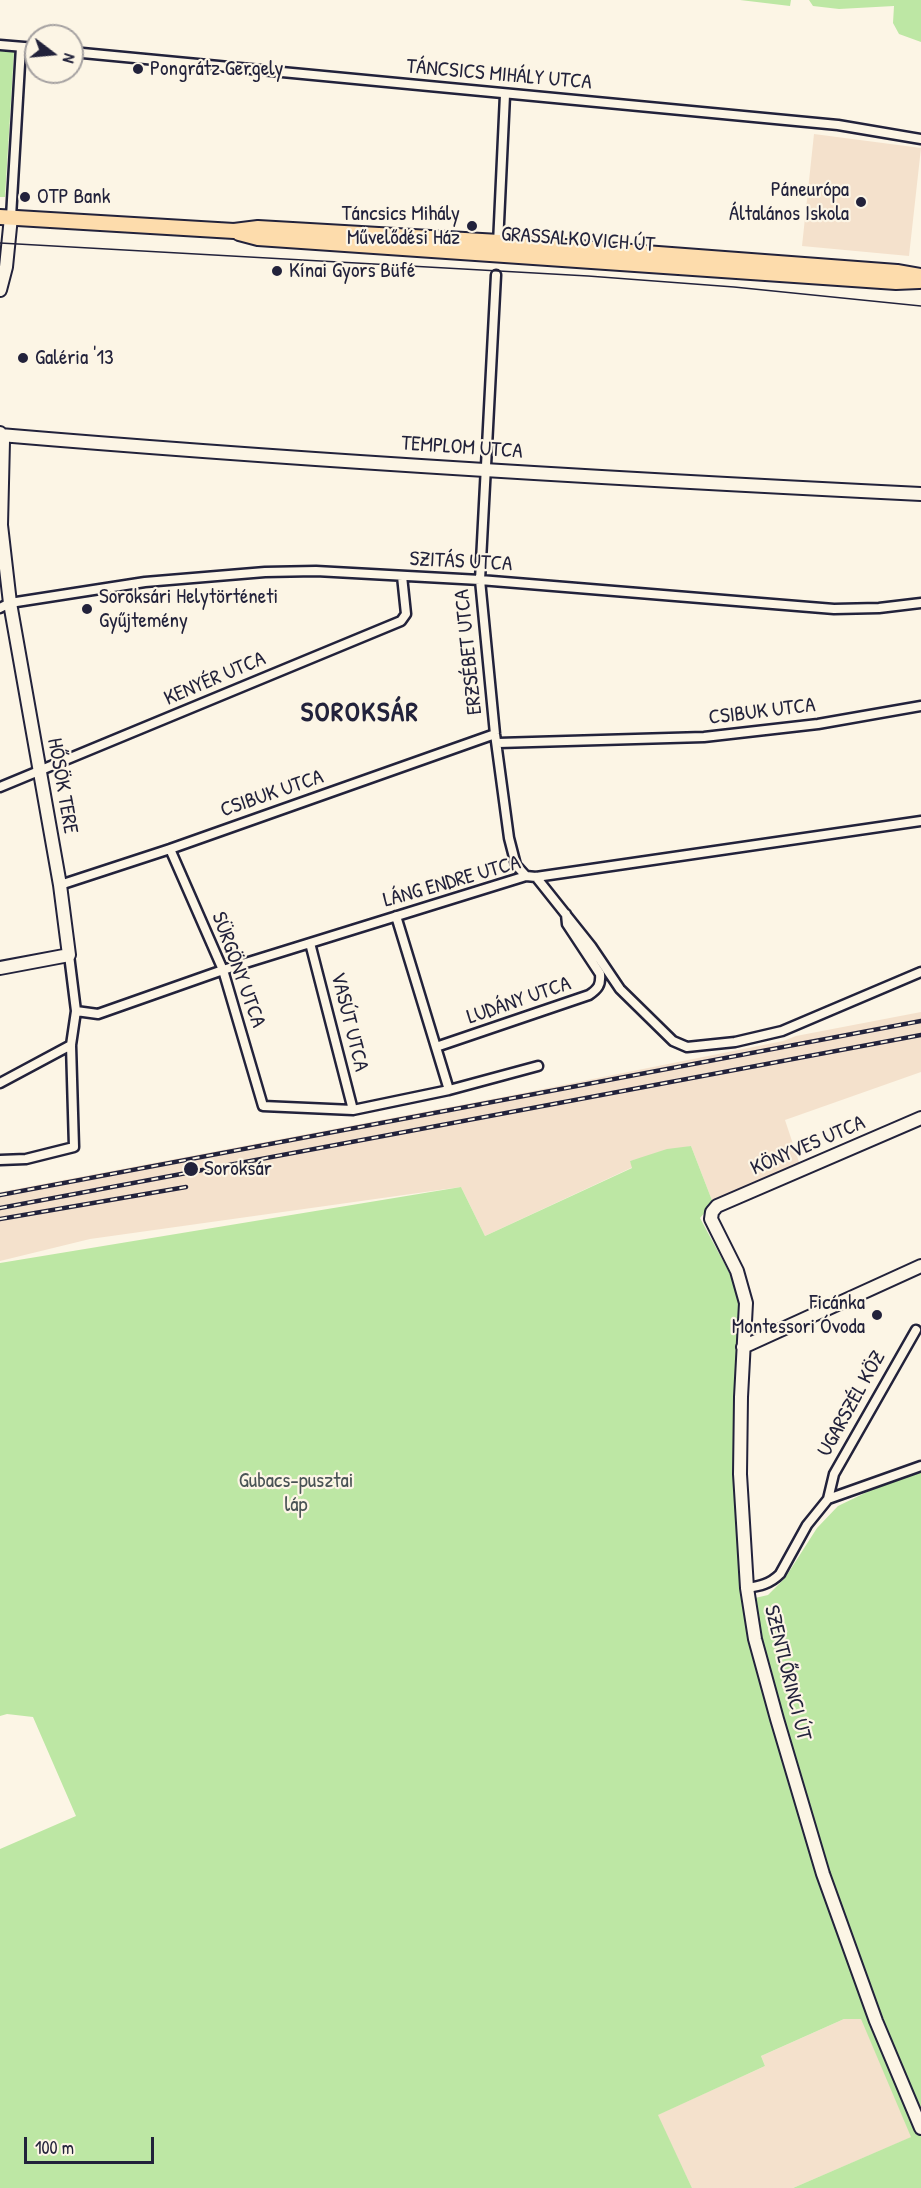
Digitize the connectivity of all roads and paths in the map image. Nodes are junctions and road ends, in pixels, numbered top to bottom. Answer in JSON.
{"nodes":[{"id":1,"x":0,"y":45,"type":"edge"},
{"id":2,"x":21,"y":47,"type":"junction"},
{"id":3,"x":24,"y":47,"type":"edge"},
{"id":4,"x":84,"y":53,"type":"edge"},
{"id":5,"x":505,"y":95,"type":"junction"},
{"id":6,"x":921,"y":139,"type":"edge"},
{"id":7,"x":6,"y":217,"type":"edge"},
{"id":8,"x":498,"y":249,"type":"junction"},
{"id":9,"x":496,"y":275,"type":"dead end"},
{"id":10,"x":921,"y":276,"type":"edge"},
{"id":11,"x":921,"y":281,"type":"edge"},
{"id":12,"x":0,"y":290,"type":"edge"},
{"id":13,"x":1,"y":434,"type":"edge"},
{"id":14,"x":487,"y":470,"type":"junction"},
{"id":15,"x":921,"y":494,"type":"edge"},
{"id":16,"x":1,"y":526,"type":"edge"},
{"id":17,"x":402,"y":576,"type":"junction"},
{"id":18,"x":480,"y":580,"type":"junction"},
{"id":19,"x":921,"y":603,"type":"edge"},
{"id":20,"x":5,"y":605,"type":"edge"},
{"id":21,"x":921,"y":706,"type":"edge"},
{"id":22,"x":496,"y":739,"type":"junction"},
{"id":23,"x":39,"y":771,"type":"junction"},
{"id":24,"x":0,"y":787,"type":"edge"},
{"id":25,"x":921,"y":821,"type":"edge"},
{"id":26,"x":170,"y":849,"type":"junction"},
{"id":27,"x":526,"y":876,"type":"junction"},
{"id":28,"x":536,"y":877,"type":"junction"},
{"id":29,"x":60,"y":885,"type":"junction"},
{"id":30,"x":566,"y":912,"type":"junction"},
{"id":31,"x":396,"y":916,"type":"junction"},
{"id":32,"x":310,"y":943,"type":"junction"},
{"id":33,"x":69,"y":955,"type":"junction"},
{"id":34,"x":0,"y":968,"type":"edge"},
{"id":35,"x":223,"y":970,"type":"junction"},
{"id":36,"x":921,"y":972,"type":"edge"},
{"id":37,"x":76,"y":1011,"type":"junction"},
{"id":38,"x":71,"y":1045,"type":"junction"},
{"id":39,"x":436,"y":1047,"type":"junction"},
{"id":40,"x":538,"y":1066,"type":"dead end"},
{"id":41,"x":0,"y":1083,"type":"edge"},
{"id":42,"x":449,"y":1090,"type":"junction"},
{"id":43,"x":353,"y":1110,"type":"junction"},
{"id":44,"x":921,"y":1118,"type":"edge"},
{"id":45,"x":0,"y":1160,"type":"edge"},
{"id":46,"x":712,"y":1212,"type":"joint"},
{"id":47,"x":921,"y":1266,"type":"edge"},
{"id":48,"x":916,"y":1330,"type":"dead end"},
{"id":49,"x":743,"y":1347,"type":"junction"},
{"id":50,"x":921,"y":1466,"type":"edge"},
{"id":51,"x":828,"y":1499,"type":"junction"},
{"id":52,"x":747,"y":1588,"type":"junction"},
{"id":53,"x":921,"y":2128,"type":"edge"}],
"edges":[{"from":1,"to":2,"type":"street"},
{"from":2,"to":3,"type":"street"},
{"from":2,"to":7,"type":"street"},
{"from":4,"to":5,"type":"street","name":"TÁNCSICS MIHÁLY UTCA"},
{"from":5,"to":6,"type":"street","name":"TÁNCSICS MIHÁLY UTCA"},
{"from":5,"to":8,"type":"street"},
{"from":7,"to":8,"type":"main road","name":"GRASSALKOVICH ÚT"},
{"from":7,"to":12,"type":"street"},
{"from":8,"to":10,"type":"main road","name":"GRASSALKOVICH ÚT"},
{"from":8,"to":11,"type":"main road","name":"GRASSALKOVICH ÚT"},
{"from":9,"to":14,"type":"street","name":"ERZSÉBET UTCA"},
{"from":13,"to":14,"type":"street","name":"TEMPLOM UTCA"},
{"from":13,"to":16,"type":"street","name":"HŐSÖK TERE"},
{"from":14,"to":15,"type":"street","name":"TEMPLOM UTCA"},
{"from":14,"to":18,"type":"street","name":"ERZSÉBET UTCA"},
{"from":16,"to":20,"type":"street","name":"HŐSÖK TERE"},
{"from":17,"to":18,"type":"street","name":"SZITÁS UTCA"},
{"from":17,"to":20,"type":"street","name":"SZITÁS UTCA"},
{"from":17,"to":23,"type":"street","name":"KENYÉR UTCA"},
{"from":18,"to":19,"type":"street","name":"SZITÁS UTCA"},
{"from":18,"to":22,"type":"street","name":"ERZSÉBET UTCA"},
{"from":20,"to":23,"type":"street","name":"HŐSÖK TERE"},
{"from":21,"to":22,"type":"street","name":"CSIBUK UTCA"},
{"from":22,"to":26,"type":"street","name":"CSIBUK UTCA"},
{"from":22,"to":27,"type":"street","name":"ERZSÉBET UTCA"},
{"from":23,"to":24,"type":"street","name":"KENYÉR UTCA"},
{"from":23,"to":29,"type":"street","name":"HŐSÖK TERE"},
{"from":25,"to":28,"type":"street","name":"LÁNG ENDRE UTCA"},
{"from":26,"to":29,"type":"street","name":"CSIBUK UTCA"},
{"from":26,"to":35,"type":"street","name":"SÜRGÖNY UTCA"},
{"from":27,"to":28,"type":"street","name":"LÁNG ENDRE UTCA"},
{"from":27,"to":31,"type":"street","name":"LÁNG ENDRE UTCA"},
{"from":28,"to":30,"type":"street"},
{"from":29,"to":33,"type":"street","name":"HŐSÖK TERE"},
{"from":30,"to":36,"type":"street"},
{"from":30,"to":39,"type":"street","name":"LUDÁNY UTCA"},
{"from":31,"to":32,"type":"street","name":"LÁNG ENDRE UTCA"},
{"from":31,"to":39,"type":"street"},
{"from":32,"to":35,"type":"street","name":"LÁNG ENDRE UTCA"},
{"from":32,"to":43,"type":"street","name":"VASÚT UTCA"},
{"from":33,"to":34,"type":"street"},
{"from":33,"to":37,"type":"street","name":"HŐSÖK TERE"},
{"from":35,"to":37,"type":"street","name":"LÁNG ENDRE UTCA"},
{"from":35,"to":43,"type":"street","name":"SÜRGÖNY UTCA"},
{"from":37,"to":38,"type":"street","name":"HŐSÖK TERE"},
{"from":38,"to":41,"type":"street"},
{"from":38,"to":45,"type":"street","name":"HŐSÖK TERE"},
{"from":39,"to":42,"type":"street"},
{"from":40,"to":42,"type":"street"},
{"from":42,"to":43,"type":"street"},
{"from":44,"to":46,"type":"street","name":"KÖNYVES UTCA"},
{"from":46,"to":49,"type":"street","name":"SZENTLŐRINCI ÚT"},
{"from":47,"to":49,"type":"street"},
{"from":48,"to":51,"type":"street","name":"UGARSZÉL KÖZ"},
{"from":49,"to":52,"type":"street","name":"SZENTLŐRINCI ÚT"},
{"from":50,"to":51,"type":"street"},
{"from":51,"to":52,"type":"street"},
{"from":52,"to":53,"type":"street","name":"SZENTLŐRINCI ÚT"}]}
